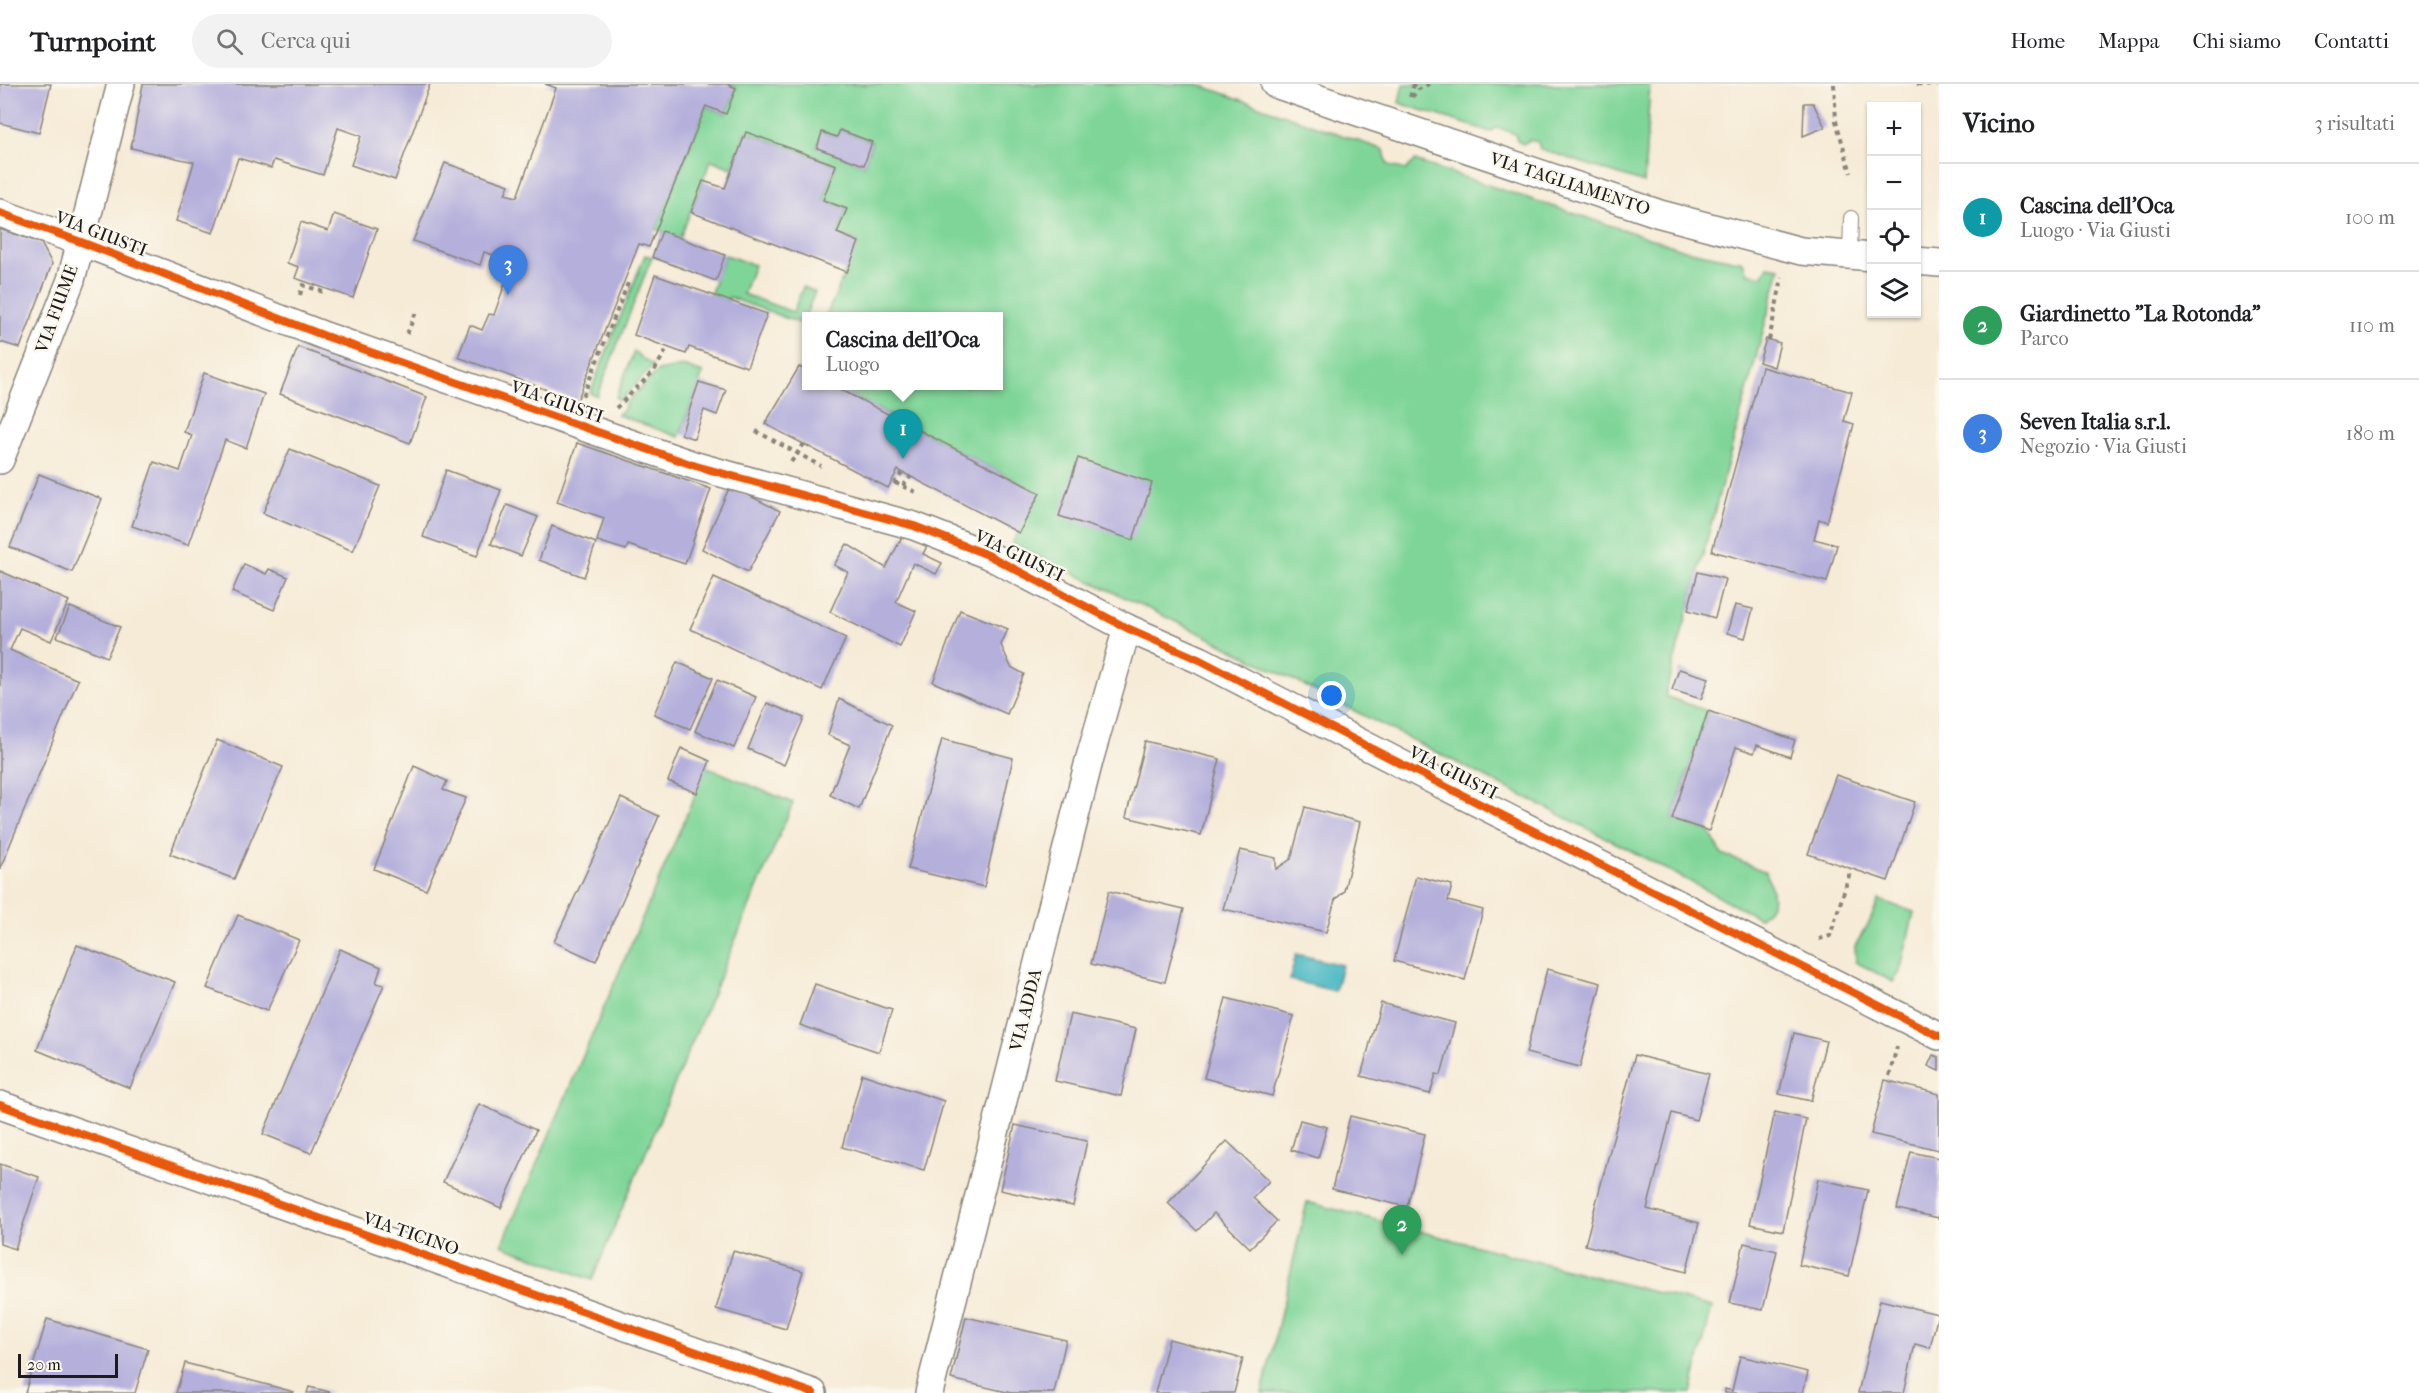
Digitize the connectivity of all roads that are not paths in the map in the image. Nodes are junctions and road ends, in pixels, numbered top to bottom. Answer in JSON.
{"nodes":[{"id":1,"x":121,"y":84,"type":"edge"},
{"id":2,"x":1275,"y":84,"type":"edge"},
{"id":3,"x":0,"y":213,"type":"edge"},
{"id":4,"x":1851,"y":218,"type":"dead end"},
{"id":5,"x":81,"y":242,"type":"junction"},
{"id":6,"x":1861,"y":256,"type":"edge"},
{"id":7,"x":1921,"y":261,"type":"edge"},
{"id":8,"x":1939,"y":263,"type":"edge"},
{"id":9,"x":0,"y":460,"type":"edge"},
{"id":10,"x":1127,"y":628,"type":"junction"},
{"id":11,"x":1939,"y":1036,"type":"edge"},
{"id":12,"x":0,"y":1105,"type":"edge"},
{"id":13,"x":813,"y":1393,"type":"edge"},
{"id":14,"x":929,"y":1393,"type":"edge"}],
"edges":[{"from":1,"to":5,"type":"street","name":"VIA FIUME"},
{"from":2,"to":6,"type":"street","name":"VIA TAGLIAMENTO"},
{"from":3,"to":5,"type":"street","name":"VIA GIUSTI"},
{"from":4,"to":6,"type":"lane"},
{"from":5,"to":9,"type":"street","name":"VIA FIUME"},
{"from":5,"to":10,"type":"street","name":"VIA GIUSTI"},
{"from":7,"to":8,"type":"street"},
{"from":10,"to":11,"type":"street","name":"VIA GIUSTI"},
{"from":10,"to":14,"type":"street","name":"VIA ADDA"},
{"from":12,"to":13,"type":"street","name":"VIA TICINO"}]}
